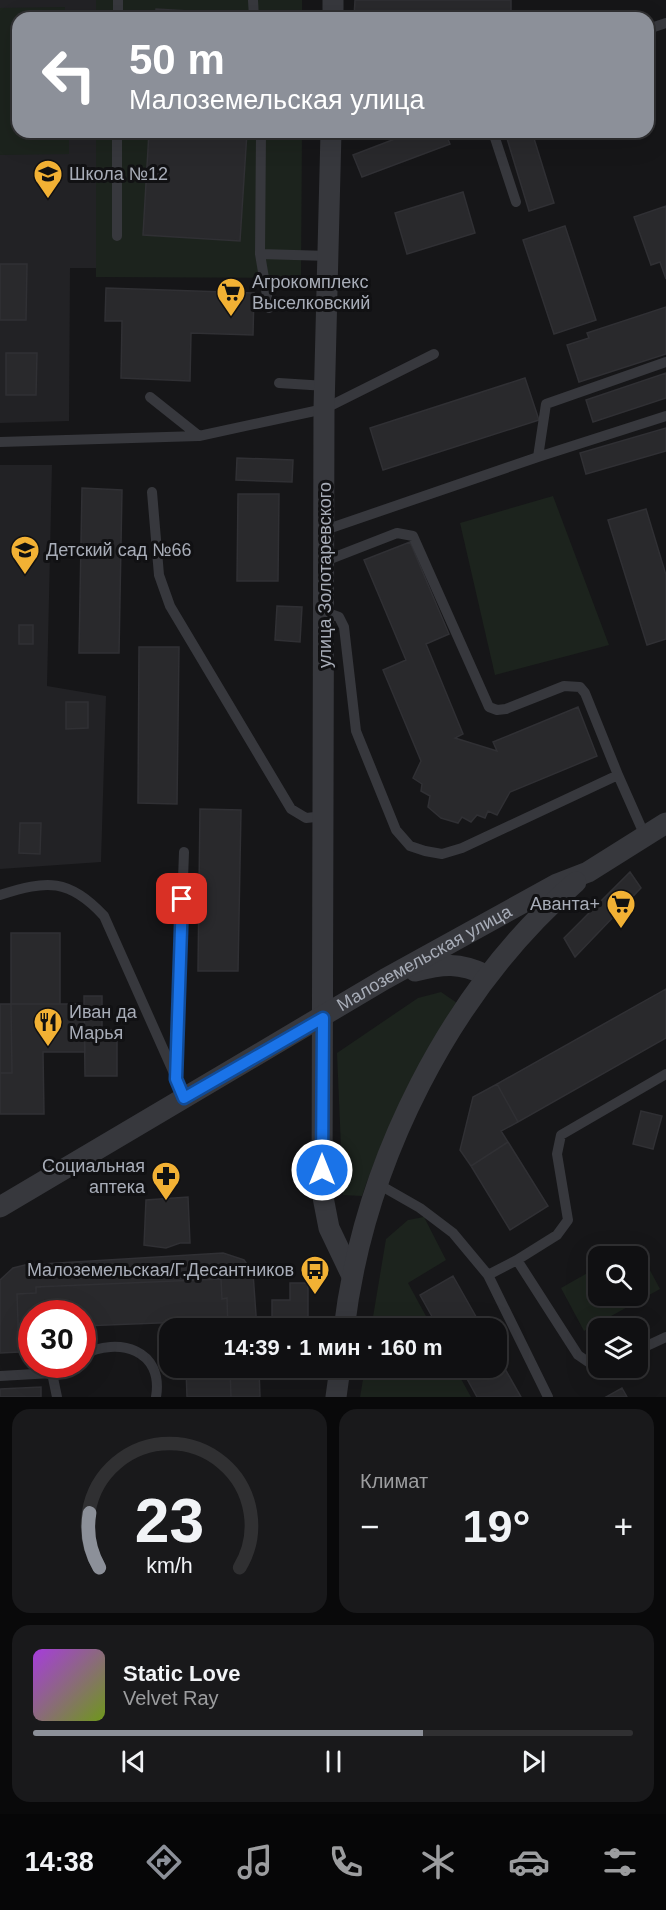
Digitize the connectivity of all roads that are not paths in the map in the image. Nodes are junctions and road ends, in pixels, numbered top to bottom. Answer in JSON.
{"nodes":[{"id":1,"x":117,"y":138,"type":"edge"},
{"id":2,"x":261,"y":138,"type":"edge"},
{"id":3,"x":331,"y":138,"type":"edge"},
{"id":4,"x":495,"y":138,"type":"edge"},
{"id":5,"x":516,"y":202,"type":"dead end"},
{"id":6,"x":117,"y":236,"type":"dead end"},
{"id":7,"x":260,"y":254,"type":"junction"},
{"id":8,"x":329,"y":256,"type":"junction"},
{"id":9,"x":269,"y":308,"type":"dead end"},
{"id":10,"x":434,"y":354,"type":"dead end"},
{"id":11,"x":666,"y":362,"type":"edge"},
{"id":12,"x":279,"y":383,"type":"dead end"},
{"id":13,"x":326,"y":386,"type":"junction"},
{"id":14,"x":150,"y":397,"type":"dead end"},
{"id":15,"x":324,"y":409,"type":"junction"},
{"id":16,"x":666,"y":416,"type":"edge"},
{"id":17,"x":199,"y":436,"type":"junction"},
{"id":18,"x":0,"y":442,"type":"edge"},
{"id":19,"x":538,"y":457,"type":"junction"},
{"id":20,"x":152,"y":492,"type":"dead end"},
{"id":21,"x":325,"y":530,"type":"junction"},
{"id":22,"x":325,"y":561,"type":"junction"},
{"id":23,"x":325,"y":612,"type":"junction"},
{"id":24,"x":618,"y":775,"type":"junction"},
{"id":25,"x":325,"y":816,"type":"junction"},
{"id":26,"x":666,"y":824,"type":"edge"},
{"id":27,"x":645,"y":836,"type":"junction"},
{"id":28,"x":184,"y":852,"type":"dead end"},
{"id":29,"x":588,"y":872,"type":"junction"},
{"id":30,"x":0,"y":895,"type":"edge"},
{"id":31,"x":486,"y":975,"type":"junction"},
{"id":32,"x":385,"y":979,"type":"junction"},
{"id":33,"x":323,"y":1018,"type":"junction"},
{"id":34,"x":666,"y":1074,"type":"edge"},
{"id":35,"x":180,"y":1089,"type":"junction"},
{"id":36,"x":378,"y":1185,"type":"junction"},
{"id":37,"x":0,"y":1207,"type":"edge"},
{"id":38,"x":517,"y":1260,"type":"junction"},
{"id":39,"x":351,"y":1274,"type":"junction"},
{"id":40,"x":488,"y":1275,"type":"junction"},
{"id":41,"x":345,"y":1318,"type":"edge"},
{"id":42,"x":666,"y":1337,"type":"edge"},
{"id":43,"x":648,"y":1345,"type":"edge"},
{"id":44,"x":96,"y":1350,"type":"edge"},
{"id":45,"x":588,"y":1362,"type":"edge"},
{"id":46,"x":18,"y":1375,"type":"edge"},
{"id":47,"x":0,"y":1376,"type":"edge"},
{"id":48,"x":53,"y":1378,"type":"edge"},
{"id":49,"x":339,"y":1378,"type":"edge"},
{"id":50,"x":57,"y":1397,"type":"edge"},
{"id":51,"x":156,"y":1397,"type":"edge"},
{"id":52,"x":336,"y":1397,"type":"edge"},
{"id":53,"x":548,"y":1397,"type":"edge"}],
"edges":[{"from":1,"to":6,"type":"lane"},
{"from":2,"to":7,"type":"lane"},
{"from":3,"to":8,"type":"street","name":"улица Золотаревского"},
{"from":4,"to":5,"type":"lane"},
{"from":7,"to":8,"type":"lane"},
{"from":7,"to":9,"type":"lane"},
{"from":8,"to":13,"type":"street","name":"улица Золотаревского"},
{"from":10,"to":15,"type":"lane"},
{"from":11,"to":19,"type":"lane"},
{"from":12,"to":13,"type":"lane"},
{"from":13,"to":15,"type":"street","name":"улица Золотаревского"},
{"from":14,"to":17,"type":"lane"},
{"from":15,"to":17,"type":"lane"},
{"from":15,"to":21,"type":"street","name":"улица Золотаревского"},
{"from":16,"to":19,"type":"lane"},
{"from":17,"to":18,"type":"lane"},
{"from":19,"to":21,"type":"lane"},
{"from":20,"to":25,"type":"lane"},
{"from":21,"to":22,"type":"street","name":"улица Золотаревского"},
{"from":22,"to":23,"type":"street","name":"улица Золотаревского"},
{"from":22,"to":24,"type":"lane"},
{"from":23,"to":24,"type":"lane"},
{"from":23,"to":25,"type":"street","name":"улица Золотаревского"},
{"from":24,"to":27,"type":"lane"},
{"from":25,"to":33,"type":"street","name":"улица Золотаревского"},
{"from":26,"to":27,"type":"street","name":"Малоземельская улица"},
{"from":27,"to":29,"type":"street","name":"Малоземельская улица"},
{"from":28,"to":35,"type":"lane"},
{"from":29,"to":31,"type":"street"},
{"from":29,"to":32,"type":"street","name":"Малоземельская улица"},
{"from":30,"to":35,"type":"lane"},
{"from":31,"to":32,"type":"street"},
{"from":31,"to":36,"type":"street"},
{"from":32,"to":33,"type":"street","name":"Малоземельская улица"},
{"from":33,"to":35,"type":"street","name":"Малоземельская улица"},
{"from":33,"to":39,"type":"street","name":"улица Золотаревского"},
{"from":34,"to":38,"type":"lane"},
{"from":35,"to":37,"type":"street","name":"Малоземельская улица"},
{"from":36,"to":39,"type":"street"},
{"from":36,"to":40,"type":"lane"},
{"from":38,"to":40,"type":"lane"},
{"from":38,"to":45,"type":"lane"},
{"from":39,"to":41,"type":"street"},
{"from":40,"to":53,"type":"lane"},
{"from":42,"to":43,"type":"lane"},
{"from":44,"to":51,"type":"lane"},
{"from":46,"to":47,"type":"lane"},
{"from":48,"to":50,"type":"lane"},
{"from":49,"to":52,"type":"street"}]}
